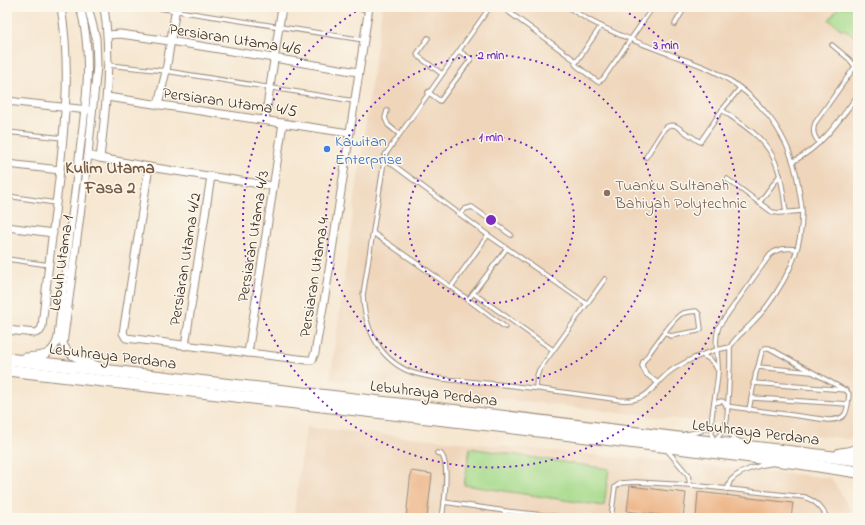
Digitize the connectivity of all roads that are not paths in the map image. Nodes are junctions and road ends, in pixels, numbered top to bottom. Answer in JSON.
{"nodes":[{"id":1,"x":61,"y":7,"type":"edge"},
{"id":2,"x":80,"y":7,"type":"edge"},
{"id":3,"x":88,"y":7,"type":"edge"},
{"id":4,"x":104,"y":7,"type":"edge"},
{"id":5,"x":152,"y":7,"type":"edge"},
{"id":6,"x":282,"y":7,"type":"edge"},
{"id":7,"x":360,"y":7,"type":"edge"},
{"id":8,"x":490,"y":7,"type":"edge"},
{"id":9,"x":502,"y":7,"type":"edge"},
{"id":10,"x":568,"y":7,"type":"edge"},
{"id":11,"x":653,"y":7,"type":"edge"},
{"id":12,"x":685,"y":7,"type":"edge"},
{"id":13,"x":368,"y":8,"type":"edge"},
{"id":14,"x":175,"y":9,"type":"edge"},
{"id":15,"x":675,"y":24,"type":"dead end"},
{"id":16,"x":601,"y":26,"type":"junction"},
{"id":17,"x":279,"y":27,"type":"junction"},
{"id":18,"x":108,"y":35,"type":"junction"},
{"id":19,"x":428,"y":38,"type":"dead end"},
{"id":20,"x":364,"y":40,"type":"junction"},
{"id":21,"x":630,"y":40,"type":"junction"},
{"id":22,"x":170,"y":41,"type":"junction"},
{"id":23,"x":832,"y":45,"type":"dead end"},
{"id":24,"x":459,"y":51,"type":"junction"},
{"id":25,"x":275,"y":58,"type":"junction"},
{"id":26,"x":576,"y":61,"type":"junction"},
{"id":27,"x":108,"y":65,"type":"junction"},
{"id":28,"x":856,"y":65,"type":"junction"},
{"id":29,"x":858,"y":70,"type":"edge"},
{"id":30,"x":166,"y":71,"type":"junction"},
{"id":31,"x":358,"y":72,"type":"junction"},
{"id":32,"x":442,"y":74,"type":"junction"},
{"id":33,"x":270,"y":88,"type":"junction"},
{"id":34,"x":740,"y":88,"type":"junction"},
{"id":35,"x":428,"y":92,"type":"junction"},
{"id":36,"x":858,"y":95,"type":"edge"},
{"id":37,"x":107,"y":97,"type":"junction"},
{"id":38,"x":7,"y":101,"type":"edge"},
{"id":39,"x":354,"y":101,"type":"junction"},
{"id":40,"x":158,"y":105,"type":"junction"},
{"id":41,"x":66,"y":108,"type":"junction"},
{"id":42,"x":84,"y":110,"type":"junction"},
{"id":43,"x":722,"y":110,"type":"junction"},
{"id":44,"x":92,"y":111,"type":"junction"},
{"id":45,"x":387,"y":111,"type":"dead end"},
{"id":46,"x":265,"y":120,"type":"junction"},
{"id":47,"x":283,"y":123,"type":"junction"},
{"id":48,"x":7,"y":132,"type":"edge"},
{"id":49,"x":349,"y":133,"type":"junction"},
{"id":50,"x":399,"y":134,"type":"junction"},
{"id":51,"x":63,"y":138,"type":"junction"},
{"id":52,"x":819,"y":143,"type":"junction"},
{"id":53,"x":88,"y":155,"type":"junction"},
{"id":54,"x":646,"y":156,"type":"dead end"},
{"id":55,"x":100,"y":158,"type":"junction"},
{"id":56,"x":384,"y":158,"type":"junction"},
{"id":57,"x":794,"y":161,"type":"junction"},
{"id":58,"x":7,"y":164,"type":"edge"},
{"id":59,"x":149,"y":166,"type":"junction"},
{"id":60,"x":60,"y":170,"type":"junction"},
{"id":61,"x":780,"y":175,"type":"junction"},
{"id":62,"x":211,"y":176,"type":"junction"},
{"id":63,"x":727,"y":179,"type":"dead end"},
{"id":64,"x":274,"y":186,"type":"junction"},
{"id":65,"x":7,"y":196,"type":"edge"},
{"id":66,"x":56,"y":202,"type":"junction"},
{"id":67,"x":759,"y":203,"type":"junction"},
{"id":68,"x":802,"y":211,"type":"junction"},
{"id":69,"x":786,"y":213,"type":"junction"},
{"id":70,"x":460,"y":214,"type":"junction"},
{"id":71,"x":7,"y":227,"type":"edge"},
{"id":72,"x":53,"y":233,"type":"junction"},
{"id":73,"x":373,"y":233,"type":"junction"},
{"id":74,"x":488,"y":235,"type":"junction"},
{"id":75,"x":511,"y":235,"type":"dead end"},
{"id":76,"x":507,"y":248,"type":"junction"},
{"id":77,"x":796,"y":249,"type":"junction"},
{"id":78,"x":7,"y":259,"type":"edge"},
{"id":79,"x":49,"y":265,"type":"junction"},
{"id":80,"x":605,"y":280,"type":"dead end"},
{"id":81,"x":451,"y":287,"type":"junction"},
{"id":82,"x":473,"y":293,"type":"junction"},
{"id":83,"x":468,"y":300,"type":"junction"},
{"id":84,"x":587,"y":304,"type":"junction"},
{"id":85,"x":505,"y":327,"type":"dead end"},
{"id":86,"x":7,"y":330,"type":"edge"},
{"id":87,"x":665,"y":332,"type":"junction"},
{"id":88,"x":185,"y":346,"type":"junction"},
{"id":89,"x":730,"y":347,"type":"junction"},
{"id":90,"x":553,"y":350,"type":"junction"},
{"id":91,"x":716,"y":350,"type":"junction"},
{"id":92,"x":248,"y":353,"type":"junction"},
{"id":93,"x":702,"y":355,"type":"junction"},
{"id":94,"x":7,"y":358,"type":"edge"},
{"id":95,"x":758,"y":367,"type":"junction"},
{"id":96,"x":7,"y":370,"type":"edge"},
{"id":97,"x":114,"y":370,"type":"junction"},
{"id":98,"x":718,"y":372,"type":"junction"},
{"id":99,"x":813,"y":372,"type":"junction"},
{"id":100,"x":753,"y":383,"type":"junction"},
{"id":101,"x":658,"y":384,"type":"junction"},
{"id":102,"x":536,"y":388,"type":"junction"},
{"id":103,"x":846,"y":390,"type":"junction"},
{"id":104,"x":752,"y":398,"type":"junction"},
{"id":105,"x":714,"y":403,"type":"junction"},
{"id":106,"x":848,"y":404,"type":"junction"},
{"id":107,"x":726,"y":406,"type":"junction"},
{"id":108,"x":749,"y":410,"type":"junction"},
{"id":109,"x":712,"y":421,"type":"junction"},
{"id":110,"x":725,"y":429,"type":"junction"},
{"id":111,"x":713,"y":441,"type":"junction"},
{"id":112,"x":669,"y":443,"type":"junction"},
{"id":113,"x":753,"y":447,"type":"junction"},
{"id":114,"x":858,"y":450,"type":"edge"},
{"id":115,"x":437,"y":453,"type":"dead end"},
{"id":116,"x":858,"y":460,"type":"edge"},
{"id":117,"x":817,"y":461,"type":"junction"},
{"id":118,"x":800,"y":463,"type":"junction"},
{"id":119,"x":858,"y":472,"type":"edge"},
{"id":120,"x":858,"y":481,"type":"edge"},
{"id":121,"x":690,"y":485,"type":"junction"},
{"id":122,"x":727,"y":489,"type":"junction"},
{"id":123,"x":444,"y":502,"type":"junction"},
{"id":124,"x":505,"y":511,"type":"junction"},
{"id":125,"x":442,"y":518,"type":"edge"},
{"id":126,"x":504,"y":518,"type":"edge"},
{"id":127,"x":572,"y":518,"type":"edge"},
{"id":128,"x":611,"y":518,"type":"edge"},
{"id":129,"x":827,"y":518,"type":"edge"}],
"edges":[{"from":1,"to":41,"type":"street"},
{"from":2,"to":42,"type":"street","name":"Lebuh Utama 1"},
{"from":3,"to":44,"type":"street","name":"Lebuh Utama 1"},
{"from":4,"to":18,"type":"street"},
{"from":5,"to":14,"type":"lane"},
{"from":6,"to":17,"type":"street"},
{"from":7,"to":13,"type":"street"},
{"from":8,"to":24,"type":"lane"},
{"from":9,"to":26,"type":"lane"},
{"from":10,"to":16,"type":"lane"},
{"from":11,"to":21,"type":"lane"},
{"from":12,"to":15,"type":"lane"},
{"from":13,"to":20,"type":"street","name":"Persiaran Utama 4"},
{"from":14,"to":17,"type":"lane"},
{"from":14,"to":22,"type":"street"},
{"from":16,"to":21,"type":"lane"},
{"from":16,"to":26,"type":"lane"},
{"from":17,"to":20,"type":"lane"},
{"from":17,"to":25,"type":"street"},
{"from":18,"to":22,"type":"street","name":"Persiaran Utama 4/6"},
{"from":18,"to":27,"type":"street"},
{"from":19,"to":32,"type":"lane"},
{"from":20,"to":31,"type":"street","name":"Persiaran Utama 4"},
{"from":21,"to":26,"type":"lane"},
{"from":21,"to":34,"type":"lane"},
{"from":22,"to":25,"type":"street","name":"Persiaran Utama 4/6"},
{"from":22,"to":30,"type":"street"},
{"from":23,"to":28,"type":"lane"},
{"from":24,"to":32,"type":"lane"},
{"from":24,"to":35,"type":"lane"},
{"from":25,"to":31,"type":"street","name":"Persiaran Utama 4/6"},
{"from":25,"to":33,"type":"street"},
{"from":27,"to":30,"type":"lane"},
{"from":27,"to":37,"type":"street"},
{"from":28,"to":29,"type":"lane"},
{"from":28,"to":52,"type":"lane"},
{"from":30,"to":33,"type":"lane"},
{"from":30,"to":40,"type":"street"},
{"from":31,"to":39,"type":"street","name":"Persiaran Utama 4"},
{"from":32,"to":35,"type":"lane"},
{"from":33,"to":39,"type":"lane"},
{"from":33,"to":46,"type":"street"},
{"from":34,"to":43,"type":"lane"},
{"from":34,"to":57,"type":"lane"},
{"from":35,"to":50,"type":"lane"},
{"from":36,"to":52,"type":"lane"},
{"from":37,"to":40,"type":"street","name":"Persiaran Utama 4/5"},
{"from":37,"to":55,"type":"street"},
{"from":38,"to":41,"type":"street"},
{"from":39,"to":49,"type":"street","name":"Persiaran Utama 4"},
{"from":40,"to":46,"type":"street","name":"Persiaran Utama 4/5"},
{"from":41,"to":42,"type":"street"},
{"from":41,"to":51,"type":"street"},
{"from":42,"to":44,"type":"street"},
{"from":42,"to":94,"type":"street","name":"Lebuh Utama 1"},
{"from":43,"to":54,"type":"lane"},
{"from":43,"to":61,"type":"lane"},
{"from":44,"to":53,"type":"street","name":"Lebuh Utama 1"},
{"from":45,"to":50,"type":"lane"},
{"from":46,"to":47,"type":"street","name":"Persiaran Utama 4/5"},
{"from":47,"to":49,"type":"street","name":"Persiaran Utama 4/5"},
{"from":47,"to":64,"type":"street","name":"Persiaran Utama 4/3"},
{"from":48,"to":51,"type":"lane"},
{"from":49,"to":92,"type":"street","name":"Persiaran Utama 4"},
{"from":50,"to":56,"type":"lane"},
{"from":51,"to":60,"type":"street"},
{"from":52,"to":57,"type":"lane"},
{"from":53,"to":55,"type":"street"},
{"from":53,"to":97,"type":"street","name":"Lebuh Utama 1"},
{"from":55,"to":59,"type":"street"},
{"from":56,"to":70,"type":"lane"},
{"from":56,"to":73,"type":"lane"},
{"from":57,"to":68,"type":"lane"},
{"from":58,"to":60,"type":"street"},
{"from":59,"to":62,"type":"street"},
{"from":59,"to":88,"type":"street","name":"Persiaran Utama 4"},
{"from":60,"to":66,"type":"street"},
{"from":61,"to":67,"type":"lane"},
{"from":61,"to":69,"type":"lane"},
{"from":62,"to":64,"type":"street"},
{"from":62,"to":88,"type":"street","name":"Persiaran Utama 4/2"},
{"from":63,"to":67,"type":"lane"},
{"from":64,"to":92,"type":"street","name":"Persiaran Utama 4/3"},
{"from":65,"to":66,"type":"lane"},
{"from":66,"to":72,"type":"street"},
{"from":67,"to":69,"type":"lane"},
{"from":68,"to":69,"type":"lane"},
{"from":68,"to":77,"type":"lane"},
{"from":70,"to":74,"type":"lane"},
{"from":70,"to":75,"type":"lane"},
{"from":71,"to":72,"type":"street"},
{"from":72,"to":79,"type":"street"},
{"from":73,"to":81,"type":"lane"},
{"from":73,"to":102,"type":"lane"},
{"from":74,"to":76,"type":"lane"},
{"from":74,"to":81,"type":"lane"},
{"from":76,"to":82,"type":"lane"},
{"from":76,"to":84,"type":"lane"},
{"from":77,"to":89,"type":"lane"},
{"from":77,"to":91,"type":"lane"},
{"from":78,"to":79,"type":"lane"},
{"from":79,"to":86,"type":"street"},
{"from":80,"to":84,"type":"lane"},
{"from":81,"to":83,"type":"lane"},
{"from":82,"to":83,"type":"lane"},
{"from":82,"to":90,"type":"lane"},
{"from":83,"to":85,"type":"lane"},
{"from":84,"to":90,"type":"lane"},
{"from":87,"to":87,"type":"lane"},
{"from":87,"to":101,"type":"lane"},
{"from":88,"to":92,"type":"street","name":"Persiaran Utama 4"},
{"from":89,"to":91,"type":"lane"},
{"from":89,"to":107,"type":"lane"},
{"from":90,"to":102,"type":"lane"},
{"from":91,"to":93,"type":"lane"},
{"from":91,"to":98,"type":"lane"},
{"from":93,"to":98,"type":"lane"},
{"from":93,"to":101,"type":"lane"},
{"from":94,"to":97,"type":"main road","name":"Lebuhraya Perdana"},
{"from":95,"to":99,"type":"lane"},
{"from":95,"to":99,"type":"lane"},
{"from":95,"to":100,"type":"lane"},
{"from":96,"to":112,"type":"main road","name":"Lebuhraya Perdana"},
{"from":97,"to":112,"type":"main road","name":"Lebuhraya Perdana"},
{"from":98,"to":105,"type":"lane"},
{"from":99,"to":103,"type":"lane"},
{"from":100,"to":103,"type":"lane"},
{"from":100,"to":104,"type":"lane"},
{"from":101,"to":102,"type":"lane"},
{"from":103,"to":106,"type":"lane"},
{"from":104,"to":106,"type":"lane"},
{"from":104,"to":108,"type":"lane"},
{"from":105,"to":107,"type":"lane"},
{"from":105,"to":109,"type":"lane"},
{"from":106,"to":108,"type":"lane"},
{"from":107,"to":108,"type":"lane"},
{"from":107,"to":110,"type":"lane"},
{"from":109,"to":111,"type":"lane"},
{"from":109,"to":112,"type":"lane"},
{"from":110,"to":111,"type":"lane"},
{"from":110,"to":113,"type":"lane"},
{"from":111,"to":112,"type":"main road"},
{"from":111,"to":113,"type":"main road","name":"Lebuhraya Perdana"},
{"from":111,"to":118,"type":"main road"},
{"from":112,"to":118,"type":"main road","name":"Lebuhraya Perdana"},
{"from":112,"to":121,"type":"lane"},
{"from":113,"to":117,"type":"main road","name":"Lebuhraya Perdana"},
{"from":114,"to":117,"type":"main road"},
{"from":115,"to":123,"type":"lane"},
{"from":116,"to":117,"type":"main road","name":"Lebuhraya Perdana"},
{"from":117,"to":118,"type":"main road","name":"Lebuhraya Perdana"},
{"from":117,"to":119,"type":"main road","name":"Lebuhraya Perdana"},
{"from":117,"to":120,"type":"main road"},
{"from":118,"to":122,"type":"lane"},
{"from":121,"to":122,"type":"lane"},
{"from":121,"to":128,"type":"lane"},
{"from":122,"to":129,"type":"lane"},
{"from":123,"to":124,"type":"lane"},
{"from":123,"to":125,"type":"lane"},
{"from":124,"to":126,"type":"lane"},
{"from":124,"to":127,"type":"lane"}]}
